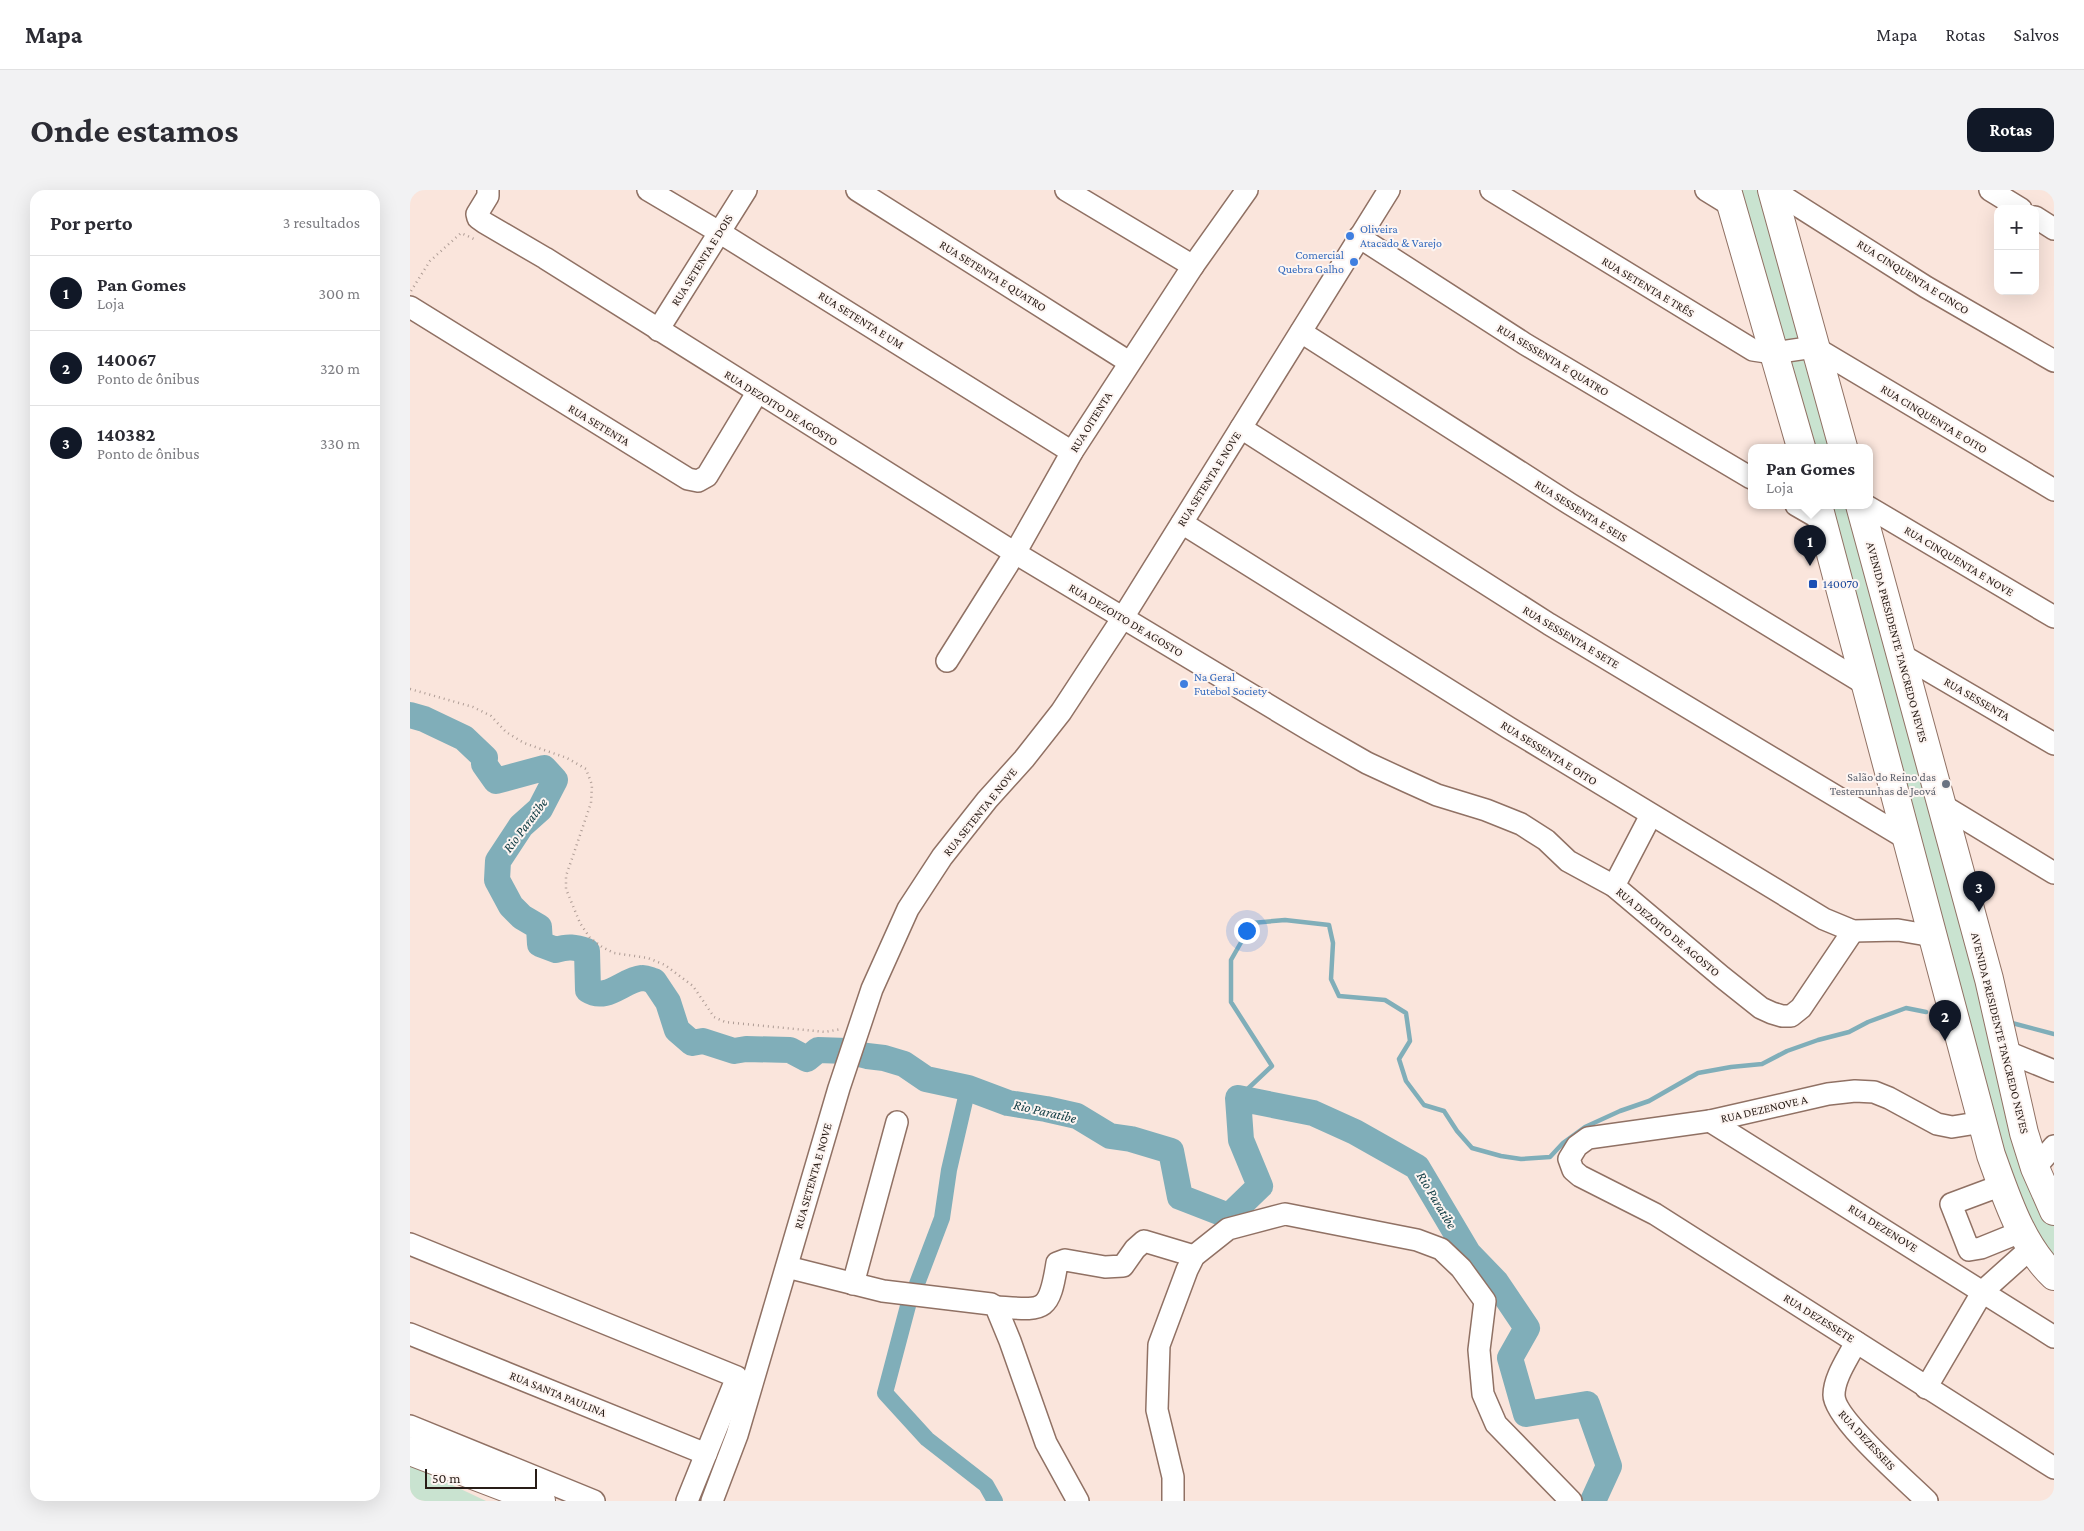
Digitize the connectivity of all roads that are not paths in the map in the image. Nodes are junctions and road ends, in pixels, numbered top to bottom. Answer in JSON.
{"nodes":[{"id":1,"x":488,"y":190,"type":"edge"},
{"id":2,"x":648,"y":190,"type":"edge"},
{"id":3,"x":746,"y":190,"type":"edge"},
{"id":4,"x":857,"y":190,"type":"edge"},
{"id":5,"x":1066,"y":190,"type":"edge"},
{"id":6,"x":1247,"y":190,"type":"edge"},
{"id":7,"x":1389,"y":190,"type":"edge"},
{"id":8,"x":1491,"y":190,"type":"edge"},
{"id":9,"x":1706,"y":190,"type":"edge"},
{"id":10,"x":1772,"y":190,"type":"edge"},
{"id":11,"x":1990,"y":190,"type":"edge"},
{"id":12,"x":1729,"y":198,"type":"edge"},
{"id":13,"x":2014,"y":205,"type":"edge"},
{"id":14,"x":2039,"y":219,"type":"edge"},
{"id":15,"x":2054,"y":228,"type":"edge"},
{"id":16,"x":719,"y":232,"type":"junction"},
{"id":17,"x":1359,"y":237,"type":"junction"},
{"id":18,"x":1193,"y":266,"type":"junction"},
{"id":19,"x":410,"y":307,"type":"edge"},
{"id":20,"x":658,"y":330,"type":"junction"},
{"id":21,"x":1301,"y":332,"type":"junction"},
{"id":22,"x":1814,"y":347,"type":"junction"},
{"id":23,"x":1773,"y":352,"type":"junction"},
{"id":24,"x":2054,"y":361,"type":"edge"},
{"id":25,"x":1129,"y":362,"type":"junction"},
{"id":26,"x":757,"y":392,"type":"junction"},
{"id":27,"x":1240,"y":428,"type":"junction"},
{"id":28,"x":1800,"y":444,"type":"edge"},
{"id":29,"x":1842,"y":444,"type":"edge"},
{"id":30,"x":1072,"y":452,"type":"junction"},
{"id":31,"x":1748,"y":476,"type":"edge"},
{"id":32,"x":2054,"y":490,"type":"edge"},
{"id":33,"x":1861,"y":509,"type":"edge"},
{"id":34,"x":1872,"y":509,"type":"edge"},
{"id":35,"x":1820,"y":512,"type":"edge"},
{"id":36,"x":1182,"y":523,"type":"junction"},
{"id":37,"x":1015,"y":553,"type":"junction"},
{"id":38,"x":2054,"y":617,"type":"edge"},
{"id":39,"x":1122,"y":619,"type":"junction"},
{"id":40,"x":1900,"y":654,"type":"junction"},
{"id":41,"x":947,"y":661,"type":"dead end"},
{"id":42,"x":1865,"y":684,"type":"junction"},
{"id":43,"x":2054,"y":744,"type":"edge"},
{"id":44,"x":1942,"y":805,"type":"junction"},
{"id":45,"x":1651,"y":816,"type":"junction"},
{"id":46,"x":1907,"y":839,"type":"junction"},
{"id":47,"x":2054,"y":873,"type":"edge"},
{"id":48,"x":1614,"y":886,"type":"junction"},
{"id":49,"x":1972,"y":921,"type":"junction"},
{"id":50,"x":1853,"y":931,"type":"junction"},
{"id":51,"x":1933,"y":936,"type":"junction"},
{"id":52,"x":1989,"y":980,"type":"junction"},
{"id":53,"x":1946,"y":990,"type":"junction"},
{"id":54,"x":2006,"y":1051,"type":"junction"},
{"id":55,"x":2054,"y":1071,"type":"edge"},
{"id":56,"x":1710,"y":1120,"type":"junction"},
{"id":57,"x":897,"y":1122,"type":"dead end"},
{"id":58,"x":1983,"y":1122,"type":"junction"},
{"id":59,"x":2048,"y":1155,"type":"edge"},
{"id":60,"x":1580,"y":1176,"type":"joint"},
{"id":61,"x":2002,"y":1185,"type":"junction"},
{"id":62,"x":2054,"y":1211,"type":"edge"},
{"id":63,"x":2027,"y":1240,"type":"junction"},
{"id":64,"x":410,"y":1244,"type":"edge"},
{"id":65,"x":1194,"y":1256,"type":"junction"},
{"id":66,"x":787,"y":1267,"type":"junction"},
{"id":67,"x":2054,"y":1276,"type":"edge"},
{"id":68,"x":853,"y":1284,"type":"junction"},
{"id":69,"x":1983,"y":1290,"type":"junction"},
{"id":70,"x":996,"y":1308,"type":"junction"},
{"id":71,"x":410,"y":1334,"type":"edge"},
{"id":72,"x":2054,"y":1337,"type":"edge"},
{"id":73,"x":1856,"y":1342,"type":"junction"},
{"id":74,"x":745,"y":1379,"type":"junction"},
{"id":75,"x":1926,"y":1388,"type":"junction"},
{"id":76,"x":410,"y":1426,"type":"edge"},
{"id":77,"x":410,"y":1451,"type":"edge"},
{"id":78,"x":706,"y":1454,"type":"junction"},
{"id":79,"x":2054,"y":1468,"type":"edge"},
{"id":80,"x":541,"y":1501,"type":"edge"},
{"id":81,"x":594,"y":1501,"type":"edge"},
{"id":82,"x":688,"y":1501,"type":"edge"},
{"id":83,"x":712,"y":1501,"type":"edge"},
{"id":84,"x":1078,"y":1501,"type":"edge"},
{"id":85,"x":1173,"y":1501,"type":"edge"},
{"id":86,"x":1571,"y":1501,"type":"edge"},
{"id":87,"x":1927,"y":1501,"type":"edge"}],
"edges":[{"from":1,"to":20,"type":"street","name":"RUA DEZOITO DE AGOSTO"},
{"from":2,"to":16,"type":"street","name":"RUA SETENTA E UM"},
{"from":3,"to":16,"type":"street","name":"RUA SETENTA E DOIS"},
{"from":4,"to":25,"type":"street","name":"RUA SETENTA E QUATRO"},
{"from":5,"to":18,"type":"street"},
{"from":6,"to":18,"type":"street","name":"RUA OITENTA"},
{"from":7,"to":17,"type":"street","name":"RUA SETENTA E NOVE"},
{"from":8,"to":23,"type":"street","name":"RUA SETENTA E TRÊS"},
{"from":9,"to":12,"type":"street"},
{"from":10,"to":22,"type":"main road"},
{"from":10,"to":24,"type":"street","name":"RUA CINQUENTA E CINCO"},
{"from":11,"to":13,"type":"street"},
{"from":12,"to":23,"type":"main road"},
{"from":14,"to":15,"type":"street"},
{"from":16,"to":20,"type":"street","name":"RUA SETENTA E DOIS"},
{"from":16,"to":30,"type":"street","name":"RUA SETENTA E UM"},
{"from":17,"to":21,"type":"street","name":"RUA SETENTA E NOVE"},
{"from":17,"to":31,"type":"street","name":"RUA SESSENTA E QUATRO"},
{"from":18,"to":25,"type":"street","name":"RUA OITENTA"},
{"from":19,"to":26,"type":"street","name":"RUA SETENTA"},
{"from":20,"to":26,"type":"street","name":"RUA DEZOITO DE AGOSTO"},
{"from":21,"to":27,"type":"street","name":"RUA SETENTA E NOVE"},
{"from":21,"to":42,"type":"street","name":"RUA SESSENTA E SEIS"},
{"from":22,"to":23,"type":"street","name":"RUA SETENTA E TRÊS"},
{"from":22,"to":29,"type":"main road"},
{"from":22,"to":32,"type":"street","name":"RUA CINQUENTA E OITO"},
{"from":23,"to":28,"type":"main road"},
{"from":25,"to":30,"type":"street","name":"RUA OITENTA"},
{"from":26,"to":37,"type":"street","name":"RUA DEZOITO DE AGOSTO"},
{"from":27,"to":36,"type":"street","name":"RUA SETENTA E NOVE"},
{"from":27,"to":46,"type":"street","name":"RUA SESSENTA E SETE"},
{"from":30,"to":37,"type":"street","name":"RUA OITENTA"},
{"from":33,"to":40,"type":"main road","name":"AVENIDA PRESIDENTE TANCREDO NEVES"},
{"from":34,"to":38,"type":"street","name":"RUA CINQUENTA E NOVE"},
{"from":35,"to":42,"type":"main road"},
{"from":36,"to":39,"type":"street","name":"RUA SETENTA E NOVE"},
{"from":36,"to":45,"type":"street","name":"RUA SESSENTA E OITO"},
{"from":37,"to":39,"type":"street","name":"RUA DEZOITO DE AGOSTO"},
{"from":37,"to":41,"type":"street","name":"RUA OITENTA"},
{"from":39,"to":48,"type":"street","name":"RUA DEZOITO DE AGOSTO"},
{"from":39,"to":66,"type":"street","name":"RUA SETENTA E NOVE"},
{"from":40,"to":43,"type":"street","name":"RUA SESSENTA"},
{"from":40,"to":44,"type":"main road","name":"AVENIDA PRESIDENTE TANCREDO NEVES"},
{"from":42,"to":46,"type":"main road"},
{"from":44,"to":47,"type":"street"},
{"from":44,"to":49,"type":"main road","name":"AVENIDA PRESIDENTE TANCREDO NEVES"},
{"from":45,"to":48,"type":"street"},
{"from":45,"to":50,"type":"street","name":"RUA SESSENTA E OITO"},
{"from":46,"to":51,"type":"main road"},
{"from":48,"to":50,"type":"street","name":"RUA DEZOITO DE AGOSTO"},
{"from":49,"to":51,"type":"main road"},
{"from":49,"to":52,"type":"main road","name":"AVENIDA PRESIDENTE TANCREDO NEVES"},
{"from":50,"to":51,"type":"street","name":"RUA SESSENTA E OITO"},
{"from":51,"to":53,"type":"main road"},
{"from":52,"to":53,"type":"main road"},
{"from":52,"to":54,"type":"main road","name":"AVENIDA PRESIDENTE TANCREDO NEVES"},
{"from":53,"to":58,"type":"main road"},
{"from":54,"to":55,"type":"street"},
{"from":54,"to":59,"type":"main road","name":"AVENIDA PRESIDENTE TANCREDO NEVES"},
{"from":56,"to":58,"type":"street","name":"RUA DEZENOVE A"},
{"from":56,"to":60,"type":"street","name":"RUA DEZENOVE A"},
{"from":56,"to":69,"type":"street","name":"RUA DEZENOVE"},
{"from":57,"to":68,"type":"street"},
{"from":58,"to":61,"type":"main road"},
{"from":59,"to":62,"type":"main road","name":"AVENIDA PRESIDENTE TANCREDO NEVES"},
{"from":60,"to":73,"type":"street","name":"RUA DEZESSETE"},
{"from":61,"to":63,"type":"main road"},
{"from":61,"to":63,"type":"street"},
{"from":63,"to":67,"type":"main road"},
{"from":63,"to":69,"type":"street"},
{"from":64,"to":74,"type":"street"},
{"from":65,"to":70,"type":"street"},
{"from":65,"to":85,"type":"street"},
{"from":65,"to":86,"type":"street"},
{"from":66,"to":68,"type":"street"},
{"from":66,"to":74,"type":"street","name":"RUA SETENTA E NOVE"},
{"from":68,"to":70,"type":"street"},
{"from":69,"to":72,"type":"street","name":"RUA DEZENOVE"},
{"from":69,"to":75,"type":"street"},
{"from":70,"to":84,"type":"street"},
{"from":71,"to":78,"type":"street","name":"RUA SANTA PAULINA"},
{"from":73,"to":75,"type":"street","name":"RUA DEZESSETE"},
{"from":73,"to":87,"type":"street","name":"RUA DEZESSEIS"},
{"from":74,"to":78,"type":"street"},
{"from":74,"to":83,"type":"street","name":"RUA SETENTA E NOVE"},
{"from":75,"to":79,"type":"street","name":"RUA DEZESSETE"},
{"from":76,"to":81,"type":"street"},
{"from":77,"to":80,"type":"main road"},
{"from":78,"to":82,"type":"street"}]}
